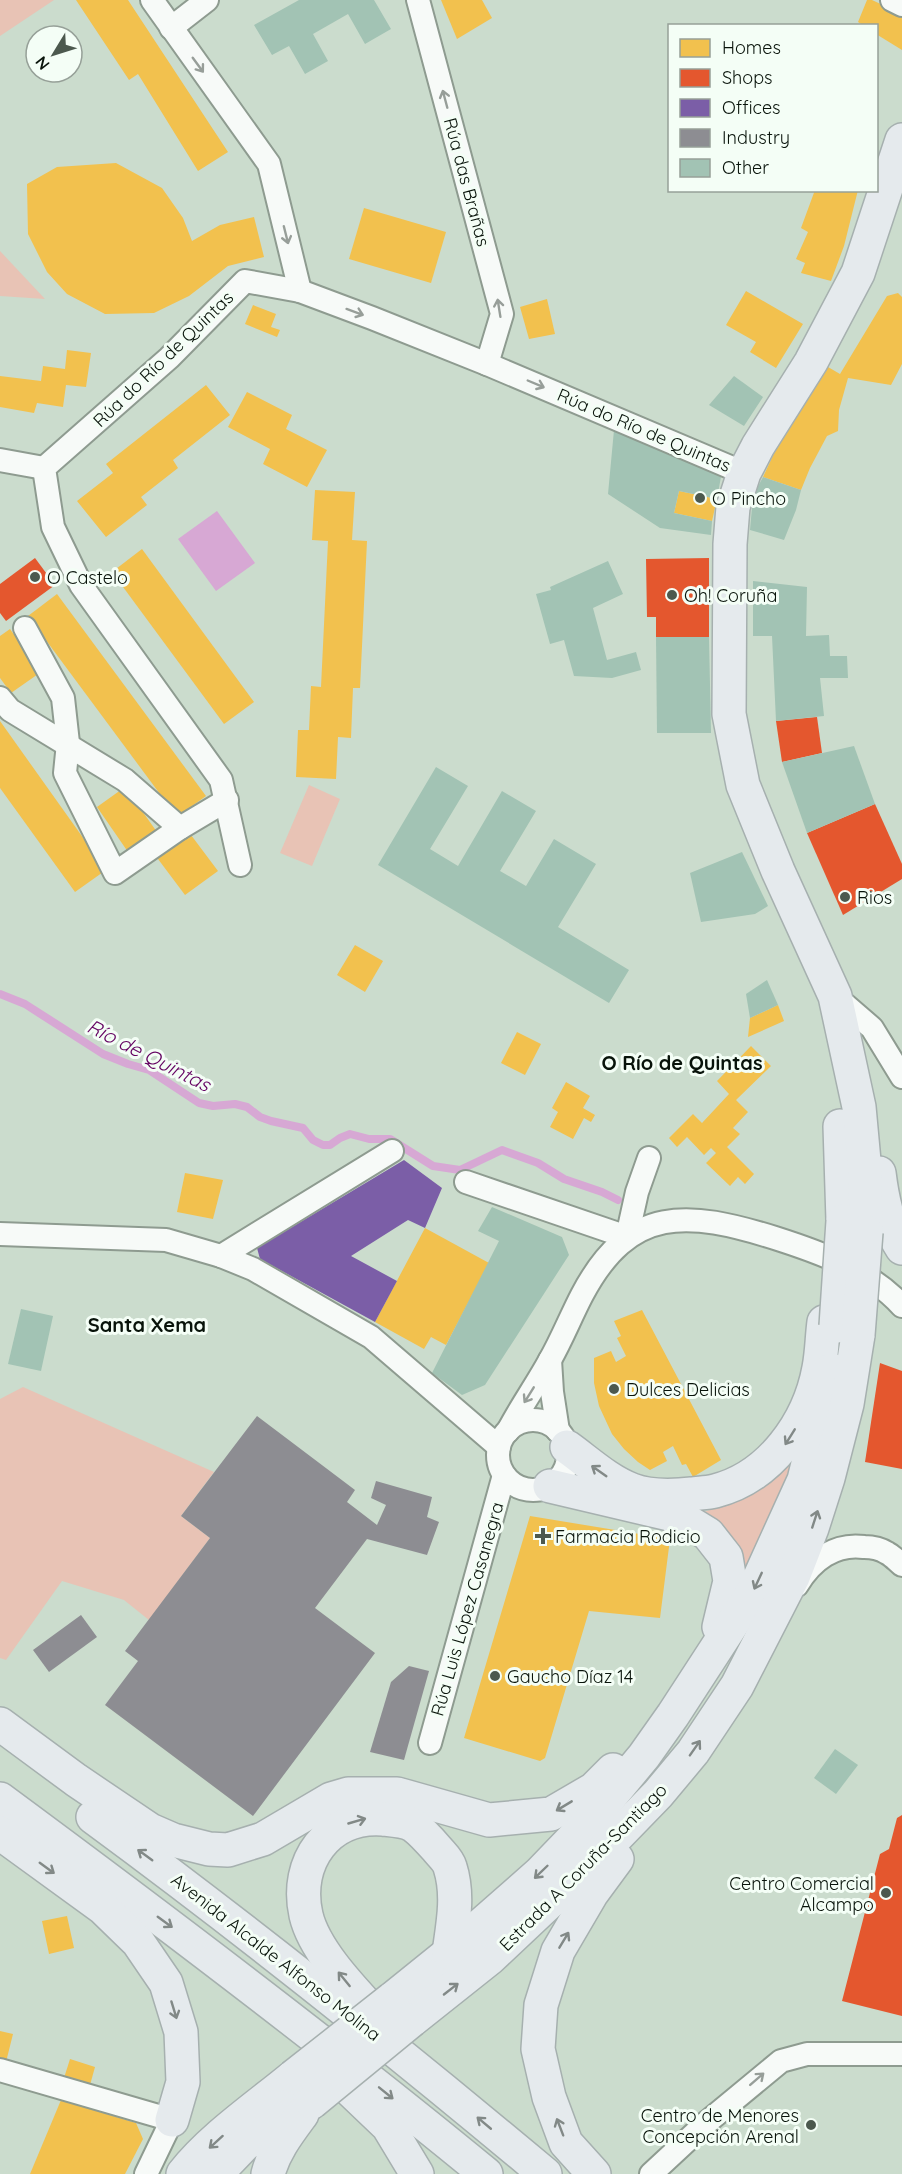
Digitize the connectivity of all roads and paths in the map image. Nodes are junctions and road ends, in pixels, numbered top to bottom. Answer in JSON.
{"nodes":[{"id":1,"x":152,"y":0,"type":"edge"},
{"id":2,"x":207,"y":0,"type":"edge"},
{"id":3,"x":418,"y":0,"type":"edge"},
{"id":4,"x":892,"y":0,"type":"edge"},
{"id":5,"x":902,"y":5,"type":"edge"},
{"id":6,"x":171,"y":28,"type":"junction"},
{"id":7,"x":902,"y":140,"type":"edge"},
{"id":8,"x":300,"y":291,"type":"junction"},
{"id":9,"x":487,"y":364,"type":"junction"},
{"id":10,"x":0,"y":460,"type":"edge"},
{"id":11,"x":44,"y":468,"type":"junction"},
{"id":12,"x":744,"y":473,"type":"junction"},
{"id":13,"x":25,"y":628,"type":"dead end"},
{"id":14,"x":0,"y":698,"type":"edge"},
{"id":15,"x":68,"y":743,"type":"junction"},
{"id":16,"x":227,"y":800,"type":"junction"},
{"id":17,"x":180,"y":828,"type":"junction"},
{"id":18,"x":240,"y":865,"type":"dead end"},
{"id":19,"x":777,"y":871,"type":"junction"},
{"id":20,"x":835,"y":996,"type":"junction"},
{"id":21,"x":902,"y":1077,"type":"edge"},
{"id":22,"x":392,"y":1151,"type":"dead end"},
{"id":23,"x":649,"y":1158,"type":"dead end"},
{"id":24,"x":466,"y":1182,"type":"dead end"},
{"id":25,"x":847,"y":1224,"type":"junction"},
{"id":26,"x":0,"y":1234,"type":"edge"},
{"id":27,"x":627,"y":1237,"type":"junction"},
{"id":28,"x":902,"y":1248,"type":"edge"},
{"id":29,"x":221,"y":1256,"type":"junction"},
{"id":30,"x":902,"y":1306,"type":"edge"},
{"id":31,"x":839,"y":1328,"type":"junction"},
{"id":32,"x":550,"y":1360,"type":"junction"},
{"id":33,"x":503,"y":1439,"type":"junction"},
{"id":34,"x":563,"y":1439,"type":"junction"},
{"id":35,"x":504,"y":1475,"type":"junction"},
{"id":36,"x":550,"y":1486,"type":"junction"},
{"id":37,"x":902,"y":1565,"type":"edge"},
{"id":38,"x":712,"y":1652,"type":"junction"},
{"id":39,"x":737,"y":1686,"type":"junction"},
{"id":40,"x":673,"y":1715,"type":"junction"},
{"id":41,"x":0,"y":1724,"type":"edge"},
{"id":42,"x":430,"y":1743,"type":"dead end"},
{"id":43,"x":0,"y":1749,"type":"edge"},
{"id":44,"x":658,"y":1794,"type":"junction"},
{"id":45,"x":0,"y":1799,"type":"edge"},
{"id":46,"x":0,"y":1833,"type":"edge"},
{"id":47,"x":208,"y":1953,"type":"junction"},
{"id":48,"x":449,"y":1953,"type":"junction"},
{"id":49,"x":402,"y":2009,"type":"junction"},
{"id":50,"x":902,"y":2054,"type":"edge"},
{"id":51,"x":0,"y":2070,"type":"edge"},
{"id":52,"x":302,"y":2089,"type":"junction"},
{"id":53,"x":456,"y":2099,"type":"junction"},
{"id":54,"x":172,"y":2120,"type":"junction"},
{"id":55,"x":240,"y":2159,"type":"edge"},
{"id":56,"x":146,"y":2174,"type":"edge"},
{"id":57,"x":183,"y":2174,"type":"edge"},
{"id":58,"x":216,"y":2174,"type":"edge"},
{"id":59,"x":268,"y":2174,"type":"edge"},
{"id":60,"x":417,"y":2174,"type":"edge"},
{"id":61,"x":486,"y":2174,"type":"edge"},
{"id":62,"x":545,"y":2174,"type":"edge"},
{"id":63,"x":594,"y":2174,"type":"edge"},
{"id":64,"x":651,"y":2174,"type":"edge"}],
"edges":[{"from":1,"to":6,"type":"street"},
{"from":2,"to":6,"type":"street"},
{"from":9,"to":3,"type":"street","name":"Rúa das Brañas","one_way":true},
{"from":4,"to":5,"type":"street"},
{"from":6,"to":8,"type":"street","one_way":true},
{"from":7,"to":12,"type":"highway","name":"Estrada A Coruña-Santiago"},
{"from":8,"to":9,"type":"street","name":"Rúa do Río de Quintas","one_way":true},
{"from":8,"to":11,"type":"street","name":"Rúa do Río de Quintas"},
{"from":9,"to":12,"type":"street","name":"Rúa do Río de Quintas","one_way":true},
{"from":10,"to":11,"type":"street"},
{"from":11,"to":16,"type":"street"},
{"from":12,"to":19,"type":"highway","name":"Estrada A Coruña-Santiago"},
{"from":13,"to":15,"type":"street"},
{"from":14,"to":15,"type":"street"},
{"from":15,"to":17,"type":"street"},
{"from":15,"to":17,"type":"street"},
{"from":16,"to":17,"type":"street"},
{"from":16,"to":18,"type":"street"},
{"from":19,"to":20,"type":"highway","name":"Estrada A Coruña-Santiago"},
{"from":19,"to":25,"type":"highway","name":"Estrada A Coruña-Santiago"},
{"from":20,"to":21,"type":"street"},
{"from":20,"to":25,"type":"highway","name":"Estrada A Coruña-Santiago"},
{"from":20,"to":28,"type":"highway"},
{"from":22,"to":29,"type":"street"},
{"from":23,"to":27,"type":"street"},
{"from":24,"to":27,"type":"street"},
{"from":25,"to":31,"type":"highway","name":"Estrada A Coruña-Santiago","bridge":true},
{"from":26,"to":29,"type":"street"},
{"from":27,"to":30,"type":"street"},
{"from":27,"to":32,"type":"street"},
{"from":29,"to":33,"type":"street"},
{"from":31,"to":34,"type":"highway","one_way":true},
{"from":31,"to":38,"type":"highway","name":"Estrada A Coruña-Santiago","one_way":true},
{"from":39,"to":31,"type":"highway","name":"Estrada A Coruña-Santiago","one_way":true},
{"from":32,"to":33,"type":"street","one_way":true},
{"from":32,"to":34,"type":"street"},
{"from":33,"to":34,"type":"street"},
{"from":33,"to":35,"type":"street","name":"Rúa Luis López Casanegra"},
{"from":34,"to":36,"type":"street"},
{"from":35,"to":36,"type":"street","name":"Rúa Luis López Casanegra"},
{"from":35,"to":42,"type":"street","name":"Rúa Luis López Casanegra"},
{"from":36,"to":38,"type":"highway"},
{"from":37,"to":39,"type":"street"},
{"from":38,"to":40,"type":"highway","name":"Estrada A Coruña-Santiago"},
{"from":44,"to":39,"type":"highway","name":"Estrada A Coruña-Santiago","one_way":true},
{"from":40,"to":41,"type":"highway","one_way":true},
{"from":40,"to":48,"type":"highway","name":"Estrada A Coruña-Santiago","one_way":true},
{"from":53,"to":43,"type":"highway","name":"Avenida Alcalde Alfonso Molina","one_way":true},
{"from":49,"to":44,"type":"highway","name":"Estrada A Coruña-Santiago","one_way":true},
{"from":63,"to":44,"type":"highway","one_way":true},
{"from":45,"to":47,"type":"highway","one_way":true},
{"from":46,"to":54,"type":"highway","one_way":true},
{"from":47,"to":60,"type":"highway"},
{"from":47,"to":61,"type":"highway","one_way":true},
{"from":48,"to":49,"type":"highway","name":"Estrada A Coruña-Santiago"},
{"from":53,"to":48,"type":"highway","one_way":true},
{"from":49,"to":52,"type":"highway","name":"Estrada A Coruña-Santiago","bridge":true},
{"from":64,"to":50,"type":"street","one_way":true},
{"from":51,"to":54,"type":"street"},
{"from":52,"to":55,"type":"highway"},
{"from":52,"to":57,"type":"highway","one_way":true},
{"from":52,"to":59,"type":"highway"},
{"from":62,"to":53,"type":"highway","name":"Avenida Alcalde Alfonso Molina","one_way":true},
{"from":54,"to":56,"type":"street"},
{"from":55,"to":58,"type":"highway"}]}
